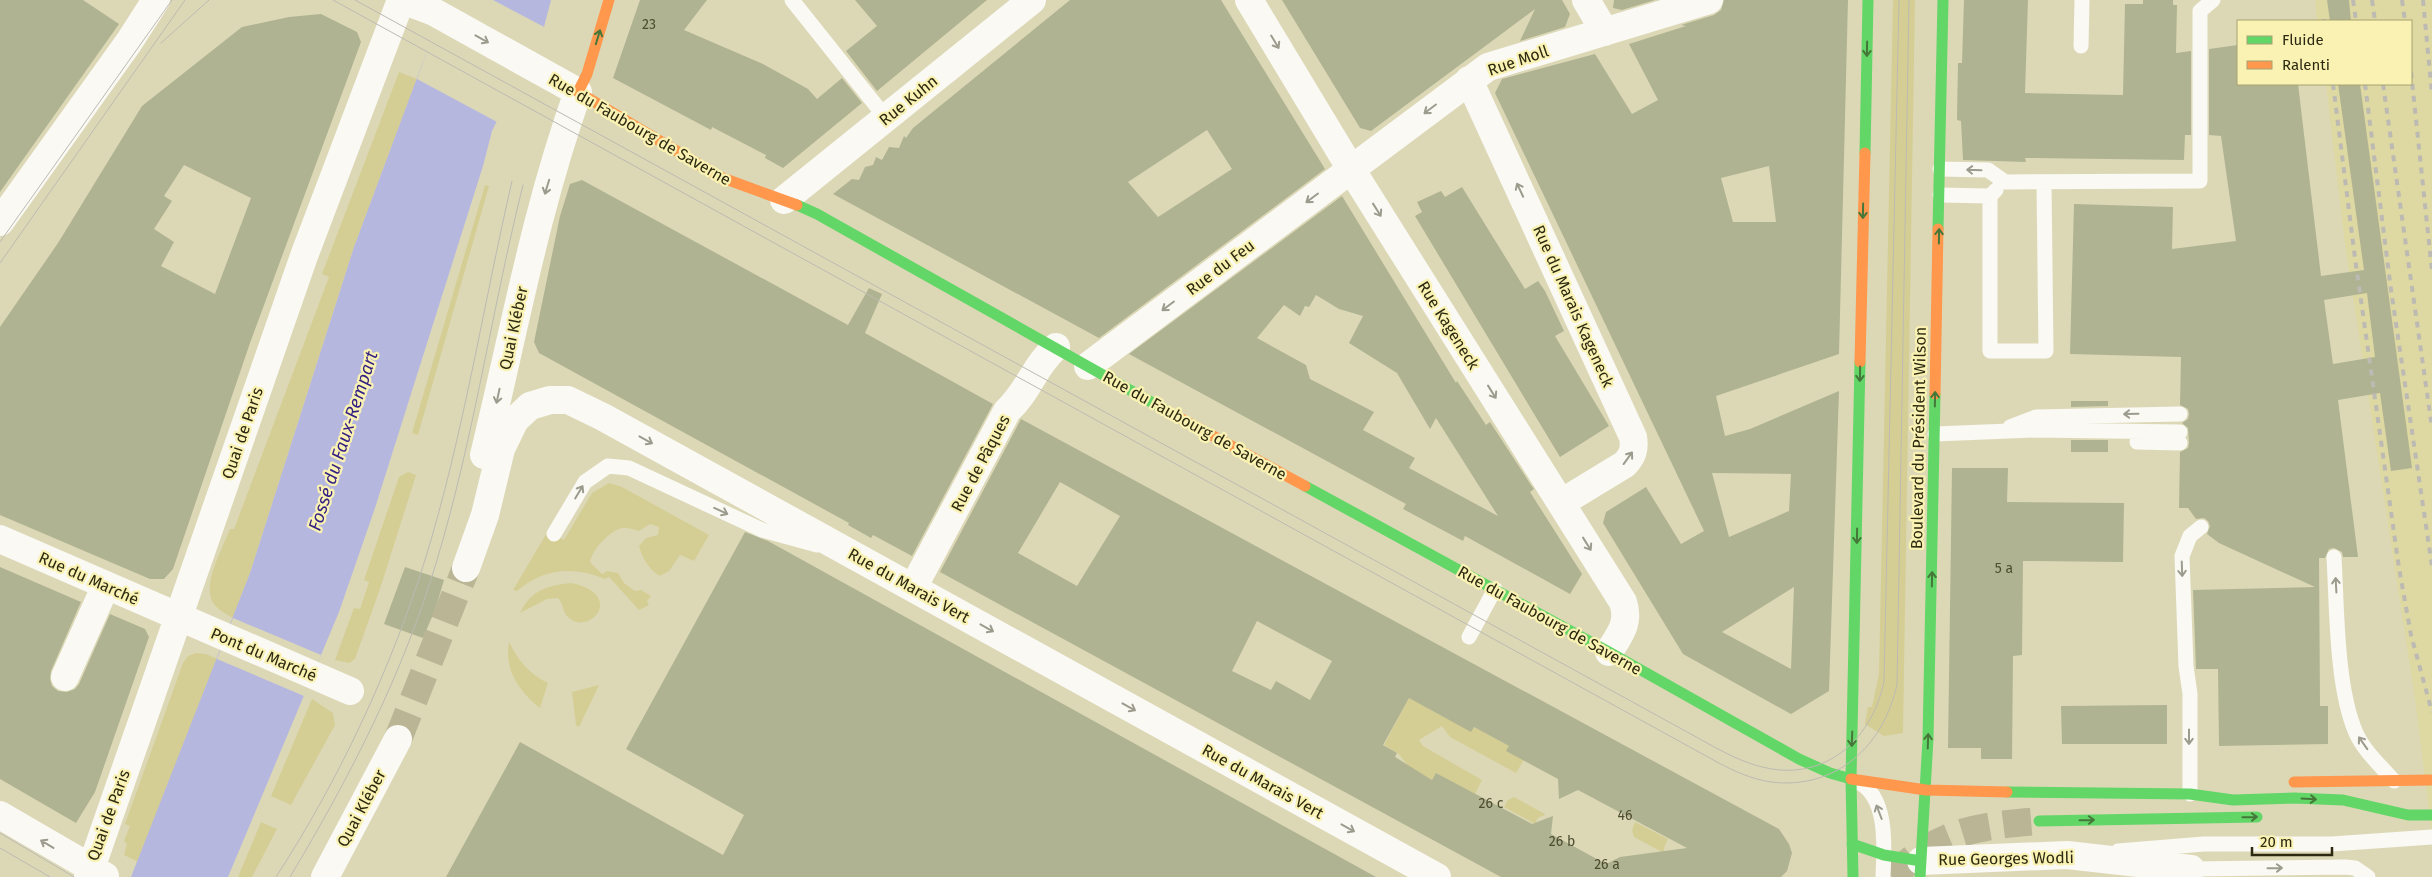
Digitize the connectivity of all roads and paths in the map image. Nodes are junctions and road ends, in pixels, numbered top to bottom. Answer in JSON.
{"nodes":[{"id":1,"x":156,"y":0,"type":"edge"},
{"id":2,"x":402,"y":0,"type":"edge"},
{"id":3,"x":609,"y":0,"type":"edge"},
{"id":4,"x":792,"y":0,"type":"edge"},
{"id":5,"x":1032,"y":0,"type":"edge"},
{"id":6,"x":1249,"y":0,"type":"edge"},
{"id":7,"x":1586,"y":0,"type":"edge"},
{"id":8,"x":1709,"y":0,"type":"edge"},
{"id":9,"x":1868,"y":0,"type":"edge"},
{"id":10,"x":1943,"y":0,"type":"edge"},
{"id":11,"x":2082,"y":0,"type":"edge"},
{"id":12,"x":2213,"y":0,"type":"edge"},
{"id":13,"x":2194,"y":5,"type":"edge"},
{"id":14,"x":1605,"y":32,"type":"junction"},
{"id":15,"x":2081,"y":46,"type":"dead end"},
{"id":16,"x":1469,"y":80,"type":"junction"},
{"id":17,"x":578,"y":92,"type":"junction"},
{"id":18,"x":886,"y":118,"type":"junction"},
{"id":19,"x":1940,"y":168,"type":"junction"},
{"id":20,"x":1352,"y":169,"type":"junction"},
{"id":21,"x":2005,"y":182,"type":"junction"},
{"id":22,"x":2044,"y":182,"type":"junction"},
{"id":23,"x":1940,"y":195,"type":"junction"},
{"id":24,"x":1990,"y":196,"type":"junction"},
{"id":25,"x":784,"y":200,"type":"junction"},
{"id":26,"x":0,"y":222,"type":"edge"},
{"id":27,"x":1056,"y":347,"type":"junction"},
{"id":28,"x":1088,"y":366,"type":"junction"},
{"id":29,"x":2180,"y":414,"type":"dead end"},
{"id":30,"x":2002,"y":431,"type":"junction"},
{"id":31,"x":1935,"y":434,"type":"junction"},
{"id":32,"x":2180,"y":437,"type":"dead end"},
{"id":33,"x":1561,"y":503,"type":"junction"},
{"id":34,"x":2201,"y":526,"type":"dead end"},
{"id":35,"x":554,"y":534,"type":"dead end"},
{"id":36,"x":0,"y":539,"type":"edge"},
{"id":37,"x":856,"y":556,"type":"junction"},
{"id":38,"x":2334,"y":557,"type":"dead end"},
{"id":39,"x":466,"y":568,"type":"joint"},
{"id":40,"x":106,"y":585,"type":"junction"},
{"id":41,"x":914,"y":588,"type":"junction"},
{"id":42,"x":1495,"y":590,"type":"junction"},
{"id":43,"x":189,"y":622,"type":"junction"},
{"id":44,"x":1469,"y":637,"type":"dead end"},
{"id":45,"x":1609,"y":652,"type":"junction"},
{"id":46,"x":65,"y":677,"type":"dead end"},
{"id":47,"x":341,"y":688,"type":"dead end"},
{"id":48,"x":398,"y":739,"type":"tunnel mouth"},
{"id":49,"x":1851,"y":779,"type":"junction"},
{"id":50,"x":2394,"y":780,"type":"junction"},
{"id":51,"x":2432,"y":780,"type":"edge"},
{"id":52,"x":2284,"y":782,"type":"dead end"},
{"id":53,"x":2218,"y":787,"type":"dead end"},
{"id":54,"x":1926,"y":790,"type":"junction"},
{"id":55,"x":2190,"y":794,"type":"junction"},
{"id":56,"x":0,"y":815,"type":"edge"},
{"id":57,"x":2351,"y":815,"type":"dead end"},
{"id":58,"x":2408,"y":815,"type":"junction"},
{"id":59,"x":2432,"y":815,"type":"edge"},
{"id":60,"x":2272,"y":816,"type":"dead end"},
{"id":61,"x":2039,"y":821,"type":"tunnel mouth"},
{"id":62,"x":2432,"y":837,"type":"edge"},
{"id":63,"x":1852,"y":844,"type":"junction"},
{"id":64,"x":2067,"y":855,"type":"junction"},
{"id":65,"x":1884,"y":856,"type":"junction"},
{"id":66,"x":1921,"y":869,"type":"edge"},
{"id":67,"x":2191,"y":869,"type":"joint"},
{"id":68,"x":94,"y":874,"type":"edge"},
{"id":69,"x":325,"y":877,"type":"edge"},
{"id":70,"x":1437,"y":877,"type":"edge"},
{"id":71,"x":1853,"y":877,"type":"edge"},
{"id":72,"x":1883,"y":877,"type":"edge"},
{"id":73,"x":2368,"y":877,"type":"edge"}],
"edges":[{"from":1,"to":26,"type":"street"},
{"from":2,"to":17,"type":"street","name":"Rue du Faubourg de Saverne","one_way":true},
{"from":2,"to":43,"type":"street","name":"Quai de Paris"},
{"from":17,"to":3,"type":"main road","one_way":true},
{"from":4,"to":18,"type":"lane"},
{"from":5,"to":18,"type":"street","name":"Rue Kuhn"},
{"from":6,"to":20,"type":"street","name":"Rue Kageneck","one_way":true},
{"from":7,"to":14,"type":"street"},
{"from":8,"to":14,"type":"street","name":"Rue Moll"},
{"from":9,"to":49,"type":"main road","one_way":true},
{"from":10,"to":19,"type":"main road","name":"Boulevard du Président Wilson"},
{"from":11,"to":15,"type":"lane"},
{"from":12,"to":13,"type":"lane"},
{"from":13,"to":22,"type":"lane"},
{"from":14,"to":16,"type":"street","name":"Rue Moll"},
{"from":16,"to":20,"type":"street","name":"Rue Moll","one_way":true},
{"from":33,"to":16,"type":"street","name":"Rue du Marais Kageneck","one_way":true},
{"from":17,"to":25,"type":"main road","name":"Rue du Faubourg de Saverne"},
{"from":17,"to":39,"type":"street","name":"Quai Kléber","one_way":true},
{"from":18,"to":25,"type":"street","name":"Rue Kuhn"},
{"from":21,"to":19,"type":"lane","one_way":true},
{"from":19,"to":23,"type":"main road","name":"Boulevard du Président Wilson"},
{"from":20,"to":28,"type":"street","name":"Rue du Feu","one_way":true},
{"from":20,"to":33,"type":"street","name":"Rue Kageneck","one_way":true},
{"from":21,"to":22,"type":"lane"},
{"from":21,"to":24,"type":"lane"},
{"from":22,"to":24,"type":"lane"},
{"from":23,"to":24,"type":"lane"},
{"from":31,"to":23,"type":"main road","name":"Boulevard du Président Wilson","one_way":true},
{"from":25,"to":27,"type":"main road","name":"Rue du Faubourg de Saverne"},
{"from":27,"to":28,"type":"main road","name":"Rue du Faubourg de Saverne"},
{"from":27,"to":41,"type":"street","name":"Rue de Pâques"},
{"from":28,"to":42,"type":"main road","name":"Rue du Faubourg de Saverne"},
{"from":29,"to":30,"type":"lane","one_way":true},
{"from":30,"to":31,"type":"lane"},
{"from":30,"to":32,"type":"lane"},
{"from":54,"to":31,"type":"main road","name":"Boulevard du Président Wilson","one_way":true},
{"from":33,"to":45,"type":"street","name":"Rue Kageneck","one_way":true},
{"from":34,"to":55,"type":"lane","one_way":true},
{"from":35,"to":37,"type":"lane","one_way":true},
{"from":36,"to":40,"type":"street","name":"Rue du Marché"},
{"from":39,"to":37,"type":"street","name":"Rue du Marais Vert","one_way":true},
{"from":37,"to":41,"type":"street","name":"Rue du Marais Vert"},
{"from":50,"to":38,"type":"lane","one_way":true},
{"from":40,"to":43,"type":"street","name":"Rue du Marché"},
{"from":40,"to":46,"type":"street"},
{"from":41,"to":70,"type":"street","name":"Rue du Marais Vert","one_way":true},
{"from":42,"to":44,"type":"lane"},
{"from":42,"to":45,"type":"main road","name":"Rue du Faubourg de Saverne"},
{"from":43,"to":47,"type":"street","name":"Pont du Marché"},
{"from":43,"to":68,"type":"street","name":"Quai de Paris"},
{"from":45,"to":49,"type":"main road","name":"Rue du Faubourg de Saverne"},
{"from":48,"to":69,"type":"street","name":"Quai Kléber"},
{"from":49,"to":54,"type":"main road"},
{"from":49,"to":63,"type":"main road"},
{"from":65,"to":49,"type":"lane","one_way":true},
{"from":50,"to":51,"type":"main road"},
{"from":50,"to":52,"type":"main road"},
{"from":53,"to":55,"type":"main road"},
{"from":54,"to":55,"type":"main road"},
{"from":54,"to":66,"type":"main road","name":"Boulevard du Président Wilson"},
{"from":55,"to":58,"type":"main road","one_way":true},
{"from":68,"to":56,"type":"street","one_way":true},
{"from":57,"to":58,"type":"main road"},
{"from":58,"to":59,"type":"main road"},
{"from":61,"to":60,"type":"main road","one_way":true},
{"from":62,"to":64,"type":"lane"},
{"from":63,"to":65,"type":"main road","name":"Rue Georges Wodli"},
{"from":63,"to":71,"type":"main road"},
{"from":64,"to":66,"type":"street","name":"Rue Georges Wodli"},
{"from":64,"to":67,"type":"street","name":"Rue Georges Wodli"},
{"from":65,"to":66,"type":"main road","name":"Rue Georges Wodli"},
{"from":65,"to":72,"type":"lane"},
{"from":67,"to":73,"type":"lane","name":"Rue Georges Wodli","one_way":true}]}
